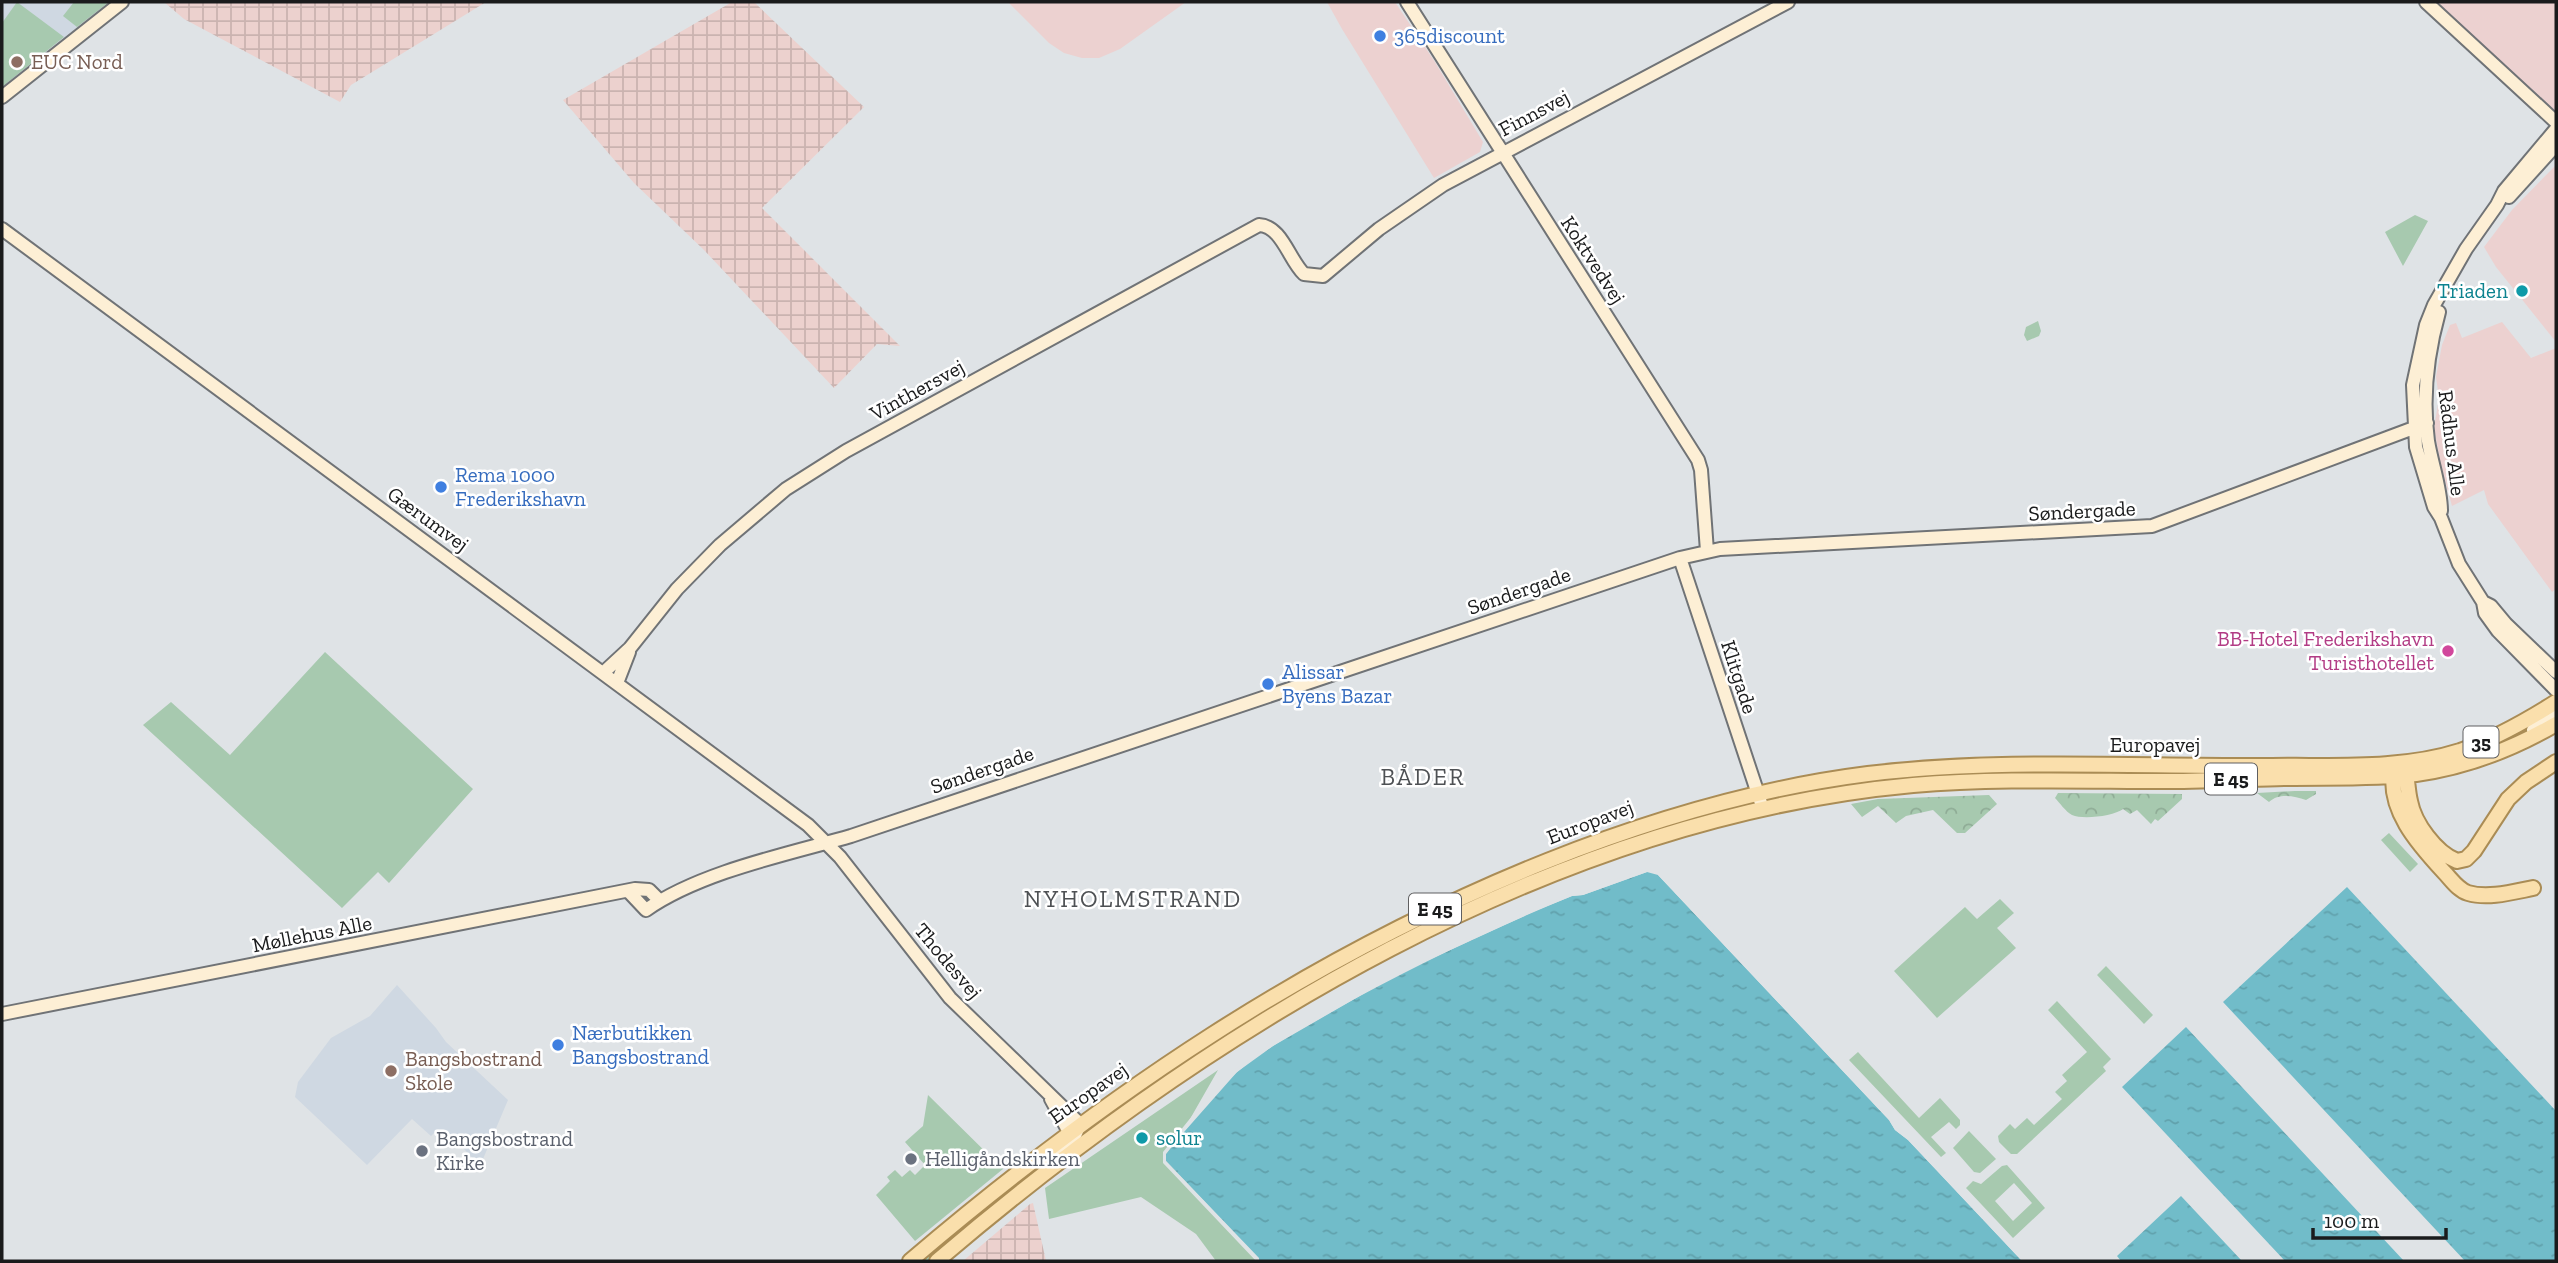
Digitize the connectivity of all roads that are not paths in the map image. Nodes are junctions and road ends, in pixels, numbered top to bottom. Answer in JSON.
{"nodes":[{"id":1,"x":122,"y":2,"type":"edge"},
{"id":2,"x":1407,"y":2,"type":"edge"},
{"id":3,"x":1788,"y":2,"type":"edge"},
{"id":4,"x":2426,"y":2,"type":"edge"},
{"id":5,"x":2,"y":97,"type":"edge"},
{"id":6,"x":2556,"y":122,"type":"edge"},
{"id":7,"x":2556,"y":129,"type":"edge"},
{"id":8,"x":2556,"y":145,"type":"edge"},
{"id":9,"x":1501,"y":153,"type":"junction"},
{"id":10,"x":2497,"y":205,"type":"junction"},
{"id":11,"x":1266,"y":225,"type":"joint"},
{"id":12,"x":2,"y":229,"type":"edge"},
{"id":13,"x":2421,"y":425,"type":"junction"},
{"id":14,"x":1707,"y":551,"type":"junction"},
{"id":15,"x":1680,"y":558,"type":"junction"},
{"id":16,"x":2483,"y":602,"type":"junction"},
{"id":17,"x":630,"y":648,"type":"junction"},
{"id":18,"x":2556,"y":672,"type":"edge"},
{"id":19,"x":603,"y":673,"type":"junction"},
{"id":20,"x":617,"y":683,"type":"junction"},
{"id":21,"x":2556,"y":691,"type":"edge"},
{"id":22,"x":2556,"y":702,"type":"edge"},
{"id":23,"x":2556,"y":715,"type":"edge"},
{"id":24,"x":2556,"y":724,"type":"edge"},
{"id":25,"x":2524,"y":743,"type":"junction"},
{"id":26,"x":2556,"y":762,"type":"edge"},
{"id":27,"x":2399,"y":771,"type":"junction"},
{"id":28,"x":1758,"y":793,"type":"junction"},
{"id":29,"x":1763,"y":809,"type":"junction"},
{"id":30,"x":828,"y":843,"type":"junction"},
{"id":31,"x":2533,"y":888,"type":"dead end"},
{"id":32,"x":629,"y":892,"type":"junction"},
{"id":33,"x":660,"y":901,"type":"junction"},
{"id":34,"x":2,"y":1014,"type":"edge"},
{"id":35,"x":1075,"y":1136,"type":"junction"},
{"id":36,"x":910,"y":1261,"type":"edge"},
{"id":37,"x":937,"y":1261,"type":"edge"}],
"edges":[{"from":1,"to":5,"type":"street"},
{"from":2,"to":9,"type":"street","name":"Koktvedvej"},
{"from":3,"to":9,"type":"street","name":"Finnsvej"},
{"from":4,"to":6,"type":"street"},
{"from":7,"to":10,"type":"street","name":"Rådhus Alle"},
{"from":8,"to":10,"type":"street","name":"Rådhus Alle"},
{"from":9,"to":11,"type":"street","name":"Finnsvej"},
{"from":9,"to":14,"type":"street","name":"Koktvedvej"},
{"from":10,"to":13,"type":"street","name":"Rådhus Alle"},
{"from":11,"to":17,"type":"street","name":"Vinthersvej"},
{"from":12,"to":19,"type":"street","name":"Gærumvej"},
{"from":13,"to":14,"type":"street","name":"Søndergade"},
{"from":13,"to":16,"type":"street","name":"Rådhus Alle"},
{"from":14,"to":15,"type":"street","name":"Søndergade"},
{"from":15,"to":28,"type":"street","name":"Klitgade"},
{"from":15,"to":30,"type":"street","name":"Søndergade"},
{"from":16,"to":18,"type":"street","name":"Rådhus Alle"},
{"from":16,"to":21,"type":"street","name":"Rådhus Alle"},
{"from":17,"to":19,"type":"street","name":"Vinthersvej"},
{"from":17,"to":20,"type":"street","name":"Vinthersvej"},
{"from":19,"to":20,"type":"street","name":"Gærumvej"},
{"from":20,"to":30,"type":"street","name":"Gærumvej"},
{"from":22,"to":27,"type":"main road","number":"35"},
{"from":23,"to":25,"type":"street"},
{"from":24,"to":25,"type":"main road","number":"35"},
{"from":25,"to":27,"type":"main road","number":"35"},
{"from":26,"to":27,"type":"main road"},
{"from":27,"to":28,"type":"main road","name":"Europavej","number":"E 45"},
{"from":27,"to":29,"type":"main road","name":"Europavej","number":"E 45"},
{"from":27,"to":31,"type":"main road"},
{"from":28,"to":29,"type":"street","name":"Klitgade"},
{"from":28,"to":35,"type":"main road","name":"Europavej","number":"E 45"},
{"from":29,"to":35,"type":"main road","name":"Europavej","number":"E 45"},
{"from":30,"to":33,"type":"street","name":"Søndergade"},
{"from":30,"to":35,"type":"street","name":"Thodesvej"},
{"from":32,"to":33,"type":"street","name":"Møllehus Alle"},
{"from":32,"to":33,"type":"street","name":"Søndergade"},
{"from":32,"to":34,"type":"street","name":"Møllehus Alle"},
{"from":35,"to":36,"type":"main road","name":"Europavej","number":"E 45"},
{"from":35,"to":37,"type":"main road","name":"Europavej","number":"E 45"}]}
